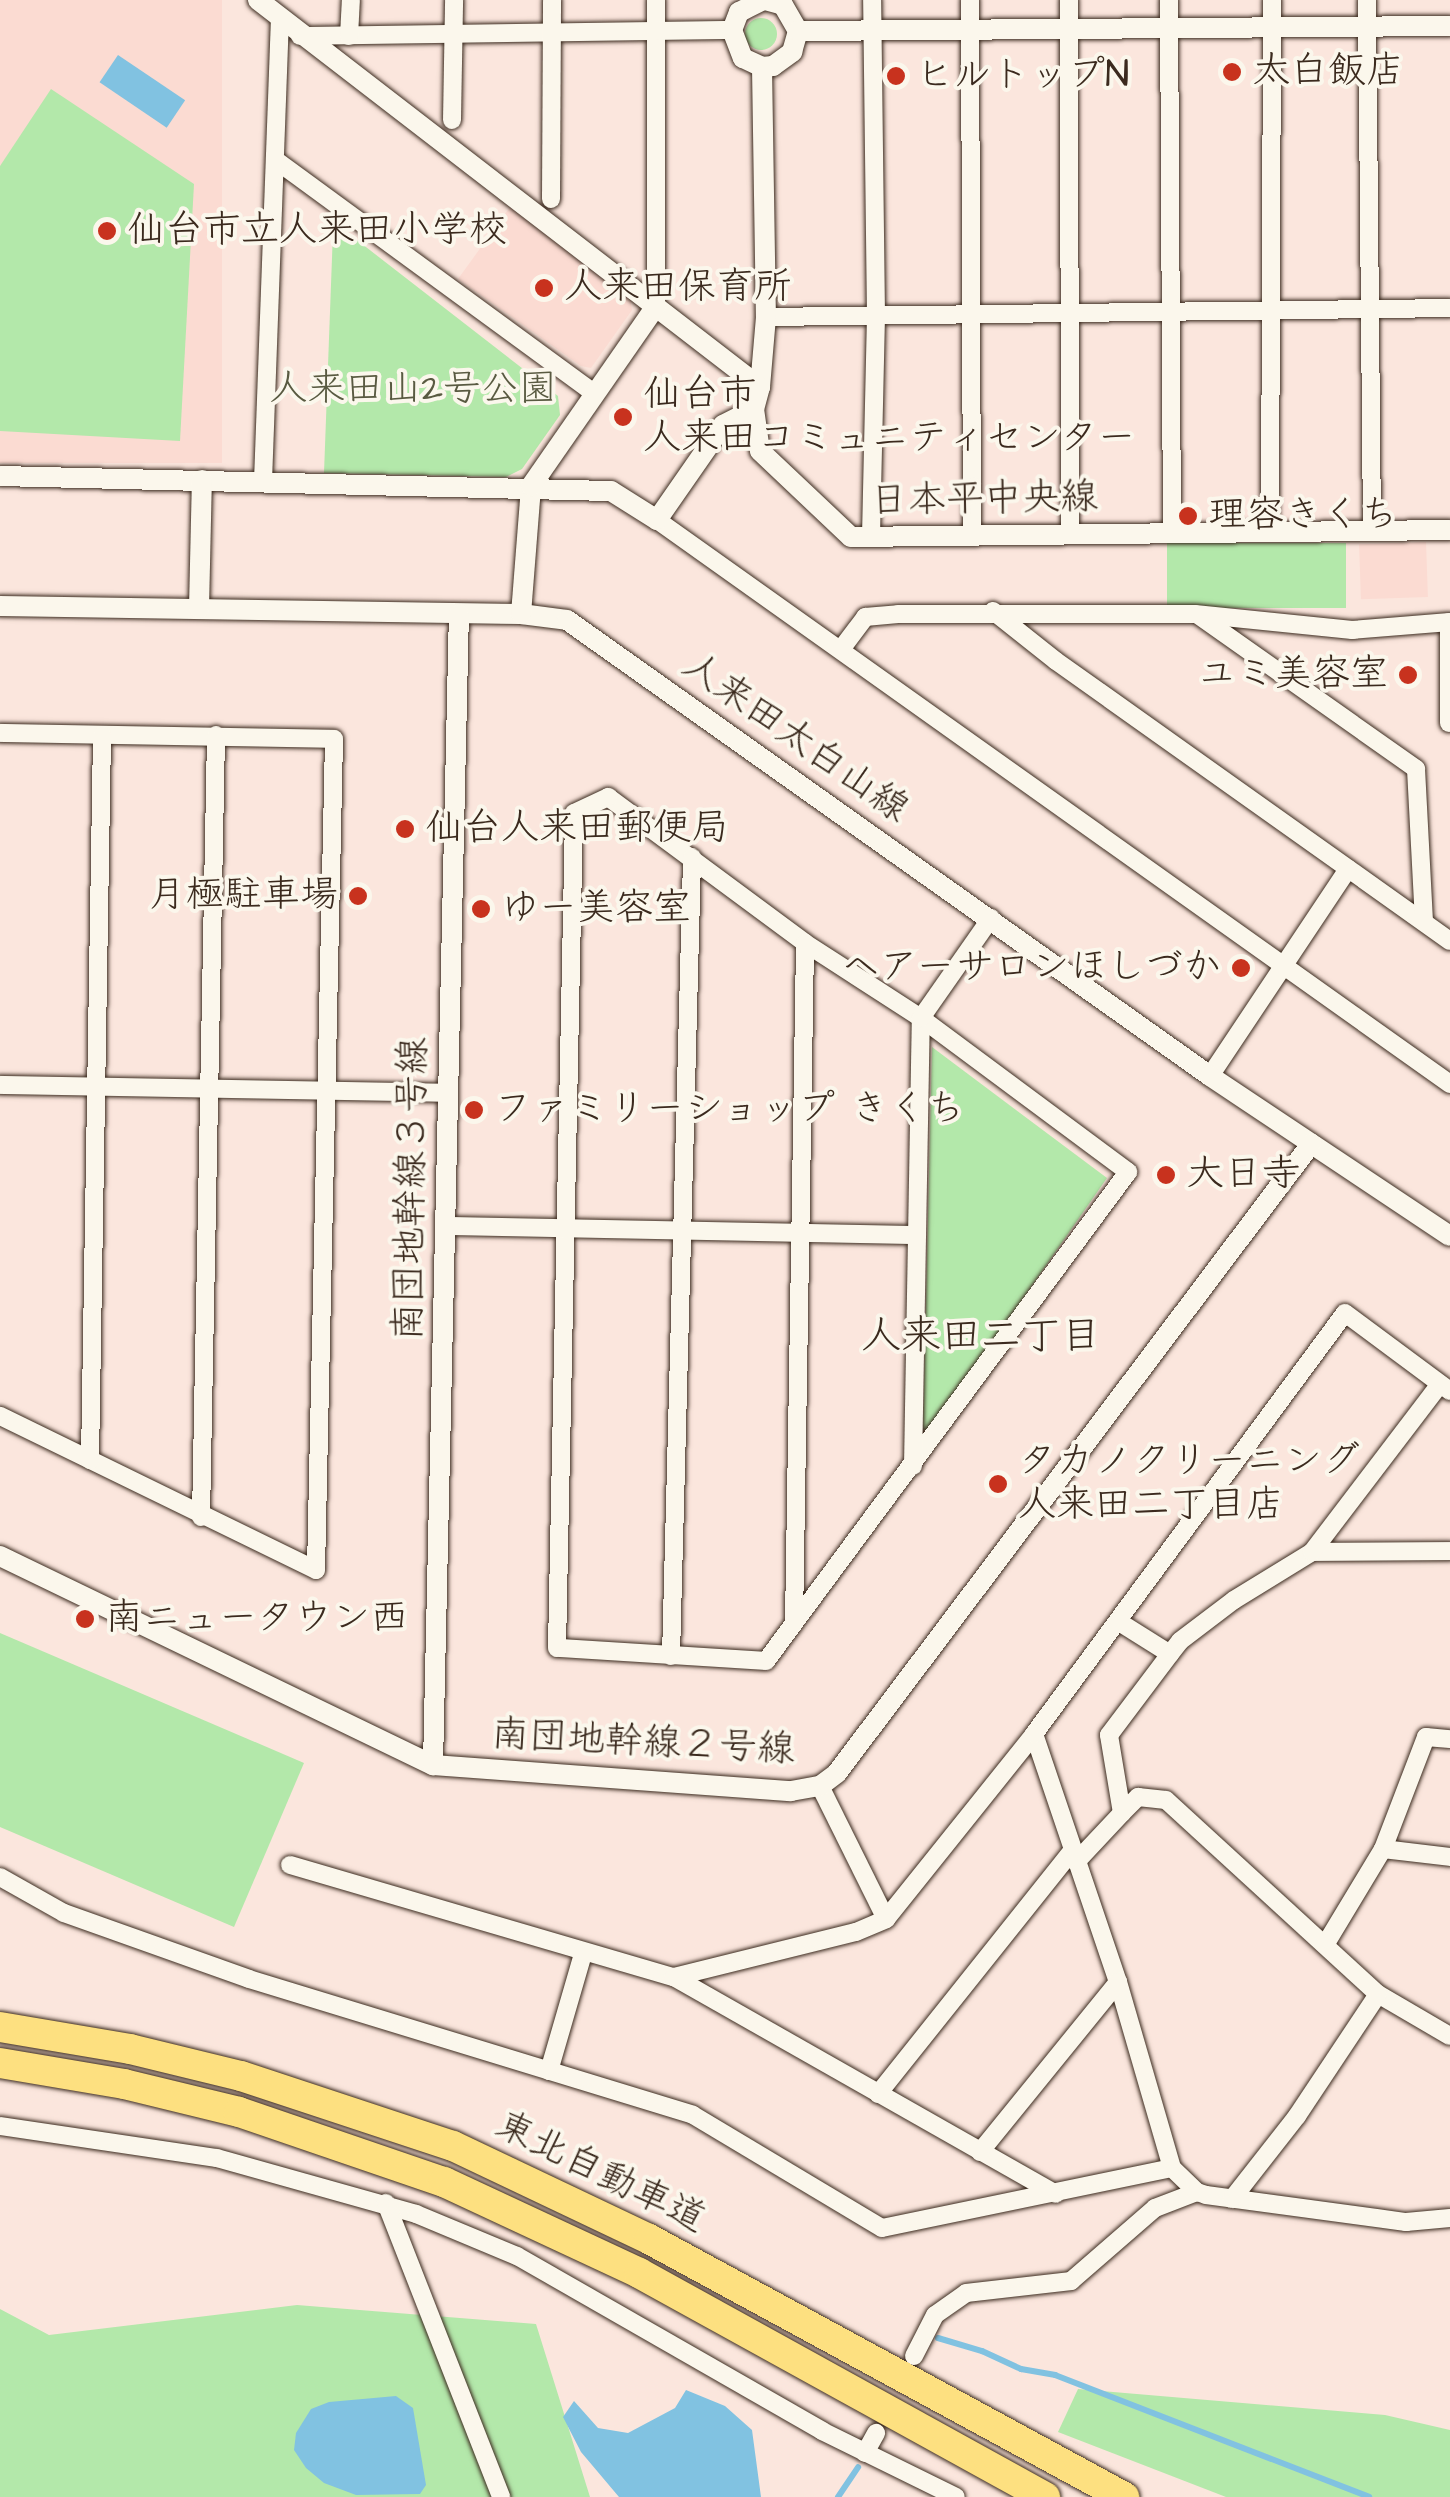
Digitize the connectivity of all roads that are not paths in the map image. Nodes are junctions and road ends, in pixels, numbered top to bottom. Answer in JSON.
{"nodes":[{"id":1,"x":258,"y":0,"type":"edge"},
{"id":2,"x":351,"y":0,"type":"edge"},
{"id":3,"x":454,"y":0,"type":"edge"},
{"id":4,"x":552,"y":0,"type":"edge"},
{"id":5,"x":656,"y":0,"type":"edge"},
{"id":6,"x":764,"y":0,"type":"edge"},
{"id":7,"x":872,"y":0,"type":"edge"},
{"id":8,"x":970,"y":0,"type":"edge"},
{"id":9,"x":1069,"y":0,"type":"edge"},
{"id":10,"x":1169,"y":0,"type":"edge"},
{"id":11,"x":1272,"y":0,"type":"edge"},
{"id":12,"x":1367,"y":0,"type":"edge"},
{"id":13,"x":280,"y":21,"type":"junction"},
{"id":14,"x":1169,"y":26,"type":"junction"},
{"id":15,"x":1366,"y":26,"type":"junction"},
{"id":16,"x":1450,"y":26,"type":"edge"},
{"id":17,"x":1272,"y":27,"type":"junction"},
{"id":18,"x":732,"y":30,"type":"junction"},
{"id":19,"x":872,"y":30,"type":"junction"},
{"id":20,"x":1069,"y":30,"type":"junction"},
{"id":21,"x":798,"y":31,"type":"junction"},
{"id":22,"x":971,"y":31,"type":"junction"},
{"id":23,"x":656,"y":32,"type":"junction"},
{"id":24,"x":552,"y":35,"type":"junction"},
{"id":25,"x":300,"y":36,"type":"junction"},
{"id":26,"x":349,"y":36,"type":"junction"},
{"id":27,"x":455,"y":36,"type":"junction"},
{"id":28,"x":762,"y":67,"type":"junction"},
{"id":29,"x":452,"y":120,"type":"dead end"},
{"id":30,"x":277,"y":161,"type":"junction"},
{"id":31,"x":551,"y":199,"type":"dead end"},
{"id":32,"x":656,"y":306,"type":"junction"},
{"id":33,"x":1372,"y":308,"type":"junction"},
{"id":34,"x":1450,"y":308,"type":"edge"},
{"id":35,"x":1073,"y":311,"type":"junction"},
{"id":36,"x":1169,"y":311,"type":"junction"},
{"id":37,"x":1272,"y":312,"type":"junction"},
{"id":38,"x":975,"y":314,"type":"junction"},
{"id":39,"x":876,"y":316,"type":"junction"},
{"id":40,"x":766,"y":317,"type":"junction"},
{"id":41,"x":760,"y":387,"type":"junction"},
{"id":42,"x":594,"y":394,"type":"junction"},
{"id":43,"x":754,"y":408,"type":"junction"},
{"id":44,"x":0,"y":476,"type":"edge"},
{"id":45,"x":202,"y":480,"type":"junction"},
{"id":46,"x":263,"y":481,"type":"junction"},
{"id":47,"x":531,"y":486,"type":"junction"},
{"id":48,"x":658,"y":520,"type":"junction"},
{"id":49,"x":1372,"y":528,"type":"junction"},
{"id":50,"x":1270,"y":530,"type":"junction"},
{"id":51,"x":1450,"y":530,"type":"edge"},
{"id":52,"x":1172,"y":532,"type":"junction"},
{"id":53,"x":1070,"y":533,"type":"junction"},
{"id":54,"x":972,"y":534,"type":"junction"},
{"id":55,"x":871,"y":536,"type":"junction"},
{"id":56,"x":0,"y":606,"type":"edge"},
{"id":57,"x":199,"y":608,"type":"junction"},
{"id":58,"x":993,"y":611,"type":"junction"},
{"id":59,"x":458,"y":614,"type":"junction"},
{"id":60,"x":521,"y":614,"type":"junction"},
{"id":61,"x":1195,"y":614,"type":"junction"},
{"id":62,"x":1449,"y":622,"type":"edge"},
{"id":63,"x":842,"y":648,"type":"junction"},
{"id":64,"x":1449,"y":723,"type":"edge"},
{"id":65,"x":0,"y":733,"type":"edge"},
{"id":66,"x":102,"y":735,"type":"junction"},
{"id":67,"x":216,"y":735,"type":"junction"},
{"id":68,"x":692,"y":857,"type":"junction"},
{"id":69,"x":1348,"y":869,"type":"junction"},
{"id":70,"x":991,"y":918,"type":"junction"},
{"id":71,"x":1424,"y":921,"type":"junction"},
{"id":72,"x":1450,"y":941,"type":"edge"},
{"id":73,"x":805,"y":943,"type":"junction"},
{"id":74,"x":1283,"y":966,"type":"junction"},
{"id":75,"x":921,"y":1018,"type":"junction"},
{"id":76,"x":1210,"y":1076,"type":"junction"},
{"id":77,"x":1450,"y":1084,"type":"edge"},
{"id":78,"x":0,"y":1085,"type":"edge"},
{"id":79,"x":96,"y":1086,"type":"junction"},
{"id":80,"x":210,"y":1088,"type":"junction"},
{"id":81,"x":325,"y":1090,"type":"junction"},
{"id":82,"x":448,"y":1093,"type":"junction"},
{"id":83,"x":1311,"y":1144,"type":"junction"},
{"id":84,"x":446,"y":1226,"type":"junction"},
{"id":85,"x":565,"y":1228,"type":"junction"},
{"id":86,"x":681,"y":1231,"type":"junction"},
{"id":87,"x":801,"y":1233,"type":"junction"},
{"id":88,"x":915,"y":1235,"type":"junction"},
{"id":89,"x":1450,"y":1236,"type":"edge"},
{"id":90,"x":1445,"y":1388,"type":"edge"},
{"id":91,"x":0,"y":1416,"type":"edge"},
{"id":92,"x":90,"y":1460,"type":"junction"},
{"id":93,"x":913,"y":1466,"type":"junction"},
{"id":94,"x":201,"y":1517,"type":"junction"},
{"id":95,"x":1450,"y":1550,"type":"edge"},
{"id":96,"x":1312,"y":1552,"type":"junction"},
{"id":97,"x":0,"y":1556,"type":"edge"},
{"id":98,"x":1119,"y":1622,"type":"junction"},
{"id":99,"x":794,"y":1624,"type":"junction"},
{"id":100,"x":1170,"y":1654,"type":"junction"},
{"id":101,"x":671,"y":1656,"type":"junction"},
{"id":102,"x":1034,"y":1734,"type":"junction"},
{"id":103,"x":1450,"y":1739,"type":"edge"},
{"id":104,"x":433,"y":1765,"type":"junction"},
{"id":105,"x":820,"y":1786,"type":"junction"},
{"id":106,"x":1122,"y":1812,"type":"junction"},
{"id":107,"x":1383,"y":1849,"type":"junction"},
{"id":108,"x":1074,"y":1856,"type":"junction"},
{"id":109,"x":1450,"y":1856,"type":"edge"},
{"id":110,"x":290,"y":1865,"type":"dead end"},
{"id":111,"x":0,"y":1877,"type":"edge"},
{"id":112,"x":886,"y":1919,"type":"junction"},
{"id":113,"x":1326,"y":1946,"type":"junction"},
{"id":114,"x":584,"y":1954,"type":"junction"},
{"id":115,"x":674,"y":1977,"type":"junction"},
{"id":116,"x":1118,"y":1982,"type":"junction"},
{"id":117,"x":1378,"y":1994,"type":"junction"},
{"id":118,"x":0,"y":2027,"type":"edge"},
{"id":119,"x":1450,"y":2036,"type":"edge"},
{"id":120,"x":0,"y":2063,"type":"edge"},
{"id":121,"x":549,"y":2071,"type":"junction"},
{"id":122,"x":878,"y":2094,"type":"junction"},
{"id":123,"x":0,"y":2126,"type":"edge"},
{"id":124,"x":980,"y":2152,"type":"junction"},
{"id":125,"x":1172,"y":2168,"type":"junction"},
{"id":126,"x":1196,"y":2192,"type":"junction"},
{"id":127,"x":1056,"y":2194,"type":"junction"},
{"id":128,"x":1232,"y":2199,"type":"junction"},
{"id":129,"x":386,"y":2203,"type":"junction"},
{"id":130,"x":1450,"y":2218,"type":"edge"},
{"id":131,"x":914,"y":2356,"type":"dead end"},
{"id":132,"x":876,"y":2432,"type":"dead end"},
{"id":133,"x":866,"y":2453,"type":"junction"},
{"id":134,"x":500,"y":2497,"type":"edge"},
{"id":135,"x":956,"y":2497,"type":"edge"},
{"id":136,"x":1045,"y":2497,"type":"edge"},
{"id":137,"x":1124,"y":2497,"type":"edge"}],
"edges":[{"from":1,"to":13,"type":"street"},
{"from":2,"to":26,"type":"street"},
{"from":3,"to":27,"type":"street"},
{"from":4,"to":24,"type":"street"},
{"from":5,"to":23,"type":"street"},
{"from":6,"to":18,"type":"street"},
{"from":6,"to":21,"type":"street"},
{"from":7,"to":19,"type":"street"},
{"from":8,"to":22,"type":"street"},
{"from":9,"to":20,"type":"street"},
{"from":10,"to":14,"type":"street"},
{"from":11,"to":17,"type":"street"},
{"from":12,"to":15,"type":"street"},
{"from":13,"to":25,"type":"street"},
{"from":13,"to":30,"type":"street"},
{"from":14,"to":17,"type":"street"},
{"from":14,"to":20,"type":"street"},
{"from":14,"to":36,"type":"street"},
{"from":15,"to":16,"type":"street"},
{"from":15,"to":17,"type":"street"},
{"from":15,"to":33,"type":"street"},
{"from":17,"to":37,"type":"street"},
{"from":18,"to":23,"type":"street"},
{"from":18,"to":28,"type":"street"},
{"from":19,"to":21,"type":"street"},
{"from":19,"to":22,"type":"street"},
{"from":19,"to":39,"type":"street"},
{"from":20,"to":22,"type":"street"},
{"from":20,"to":35,"type":"street"},
{"from":21,"to":28,"type":"street"},
{"from":22,"to":38,"type":"street"},
{"from":23,"to":24,"type":"street"},
{"from":23,"to":32,"type":"street"},
{"from":24,"to":27,"type":"street"},
{"from":24,"to":31,"type":"street"},
{"from":25,"to":26,"type":"street"},
{"from":25,"to":32,"type":"street"},
{"from":26,"to":27,"type":"street"},
{"from":27,"to":29,"type":"street"},
{"from":28,"to":40,"type":"street","name":"日本平中央線"},
{"from":30,"to":42,"type":"street"},
{"from":30,"to":46,"type":"street"},
{"from":32,"to":41,"type":"street"},
{"from":32,"to":42,"type":"street"},
{"from":33,"to":34,"type":"street"},
{"from":33,"to":37,"type":"street"},
{"from":33,"to":49,"type":"street"},
{"from":35,"to":36,"type":"street"},
{"from":35,"to":38,"type":"street"},
{"from":35,"to":53,"type":"street"},
{"from":36,"to":37,"type":"street"},
{"from":36,"to":52,"type":"street"},
{"from":37,"to":50,"type":"street"},
{"from":38,"to":39,"type":"street"},
{"from":38,"to":54,"type":"street"},
{"from":39,"to":40,"type":"street"},
{"from":39,"to":55,"type":"street"},
{"from":40,"to":41,"type":"street","name":"日本平中央線"},
{"from":41,"to":43,"type":"street","name":"日本平中央線"},
{"from":42,"to":47,"type":"street"},
{"from":43,"to":48,"type":"street"},
{"from":43,"to":55,"type":"street","name":"日本平中央線"},
{"from":44,"to":45,"type":"street"},
{"from":45,"to":46,"type":"street"},
{"from":45,"to":57,"type":"street"},
{"from":46,"to":47,"type":"street"},
{"from":47,"to":48,"type":"street"},
{"from":47,"to":60,"type":"street"},
{"from":48,"to":63,"type":"street"},
{"from":49,"to":50,"type":"street","name":"日本平中央線"},
{"from":49,"to":51,"type":"street","name":"日本平中央線"},
{"from":50,"to":52,"type":"street","name":"日本平中央線"},
{"from":52,"to":53,"type":"street","name":"日本平中央線"},
{"from":53,"to":54,"type":"street","name":"日本平中央線"},
{"from":54,"to":55,"type":"street","name":"日本平中央線"},
{"from":56,"to":57,"type":"street","name":"人来田太白山線"},
{"from":57,"to":59,"type":"street","name":"人来田太白山線"},
{"from":58,"to":61,"type":"street"},
{"from":58,"to":63,"type":"street"},
{"from":58,"to":69,"type":"street"},
{"from":59,"to":60,"type":"street","name":"人来田太白山線"},
{"from":59,"to":82,"type":"street","name":"南団地幹線３号線"},
{"from":60,"to":70,"type":"street","name":"人来田太白山線"},
{"from":61,"to":62,"type":"street"},
{"from":61,"to":71,"type":"street"},
{"from":62,"to":64,"type":"street"},
{"from":63,"to":74,"type":"street"},
{"from":65,"to":66,"type":"street"},
{"from":66,"to":67,"type":"street"},
{"from":66,"to":79,"type":"street"},
{"from":67,"to":80,"type":"street"},
{"from":67,"to":81,"type":"street"},
{"from":68,"to":73,"type":"street"},
{"from":68,"to":85,"type":"street"},
{"from":68,"to":86,"type":"street"},
{"from":69,"to":71,"type":"street"},
{"from":69,"to":74,"type":"street"},
{"from":70,"to":75,"type":"street"},
{"from":70,"to":76,"type":"street","name":"人来田太白山線"},
{"from":71,"to":72,"type":"street"},
{"from":73,"to":75,"type":"street"},
{"from":73,"to":87,"type":"street"},
{"from":74,"to":76,"type":"street"},
{"from":74,"to":77,"type":"street"},
{"from":75,"to":88,"type":"street"},
{"from":75,"to":93,"type":"street"},
{"from":76,"to":83,"type":"street","name":"人来田太白山線"},
{"from":78,"to":79,"type":"street"},
{"from":79,"to":80,"type":"street"},
{"from":79,"to":92,"type":"street"},
{"from":80,"to":81,"type":"street"},
{"from":80,"to":94,"type":"street"},
{"from":81,"to":82,"type":"street"},
{"from":81,"to":94,"type":"street"},
{"from":82,"to":84,"type":"street","name":"南団地幹線３号線"},
{"from":83,"to":89,"type":"street","name":"人来田太白山線"},
{"from":83,"to":105,"type":"street","name":"南団地幹線２号線"},
{"from":84,"to":85,"type":"street"},
{"from":84,"to":104,"type":"street","name":"南団地幹線３号線"},
{"from":85,"to":86,"type":"street"},
{"from":85,"to":101,"type":"street"},
{"from":86,"to":87,"type":"street"},
{"from":86,"to":101,"type":"street"},
{"from":87,"to":88,"type":"street"},
{"from":87,"to":99,"type":"street"},
{"from":88,"to":93,"type":"street"},
{"from":90,"to":96,"type":"street"},
{"from":90,"to":98,"type":"street"},
{"from":91,"to":92,"type":"street"},
{"from":92,"to":94,"type":"street"},
{"from":93,"to":99,"type":"street"},
{"from":95,"to":96,"type":"street"},
{"from":96,"to":100,"type":"street"},
{"from":97,"to":104,"type":"street","name":"南団地幹線２号線"},
{"from":98,"to":100,"type":"street"},
{"from":98,"to":102,"type":"street"},
{"from":99,"to":101,"type":"street"},
{"from":100,"to":106,"type":"street"},
{"from":102,"to":108,"type":"street"},
{"from":102,"to":112,"type":"street"},
{"from":103,"to":107,"type":"street"},
{"from":104,"to":105,"type":"street","name":"南団地幹線２号線"},
{"from":105,"to":112,"type":"street"},
{"from":106,"to":108,"type":"street"},
{"from":106,"to":113,"type":"street"},
{"from":107,"to":109,"type":"street"},
{"from":107,"to":113,"type":"street"},
{"from":108,"to":116,"type":"street"},
{"from":108,"to":122,"type":"street"},
{"from":110,"to":114,"type":"street"},
{"from":111,"to":121,"type":"street"},
{"from":112,"to":115,"type":"street"},
{"from":113,"to":117,"type":"street"},
{"from":114,"to":115,"type":"street"},
{"from":114,"to":121,"type":"street"},
{"from":115,"to":122,"type":"street"},
{"from":116,"to":124,"type":"street"},
{"from":116,"to":125,"type":"street"},
{"from":117,"to":119,"type":"street"},
{"from":117,"to":128,"type":"street"},
{"from":118,"to":137,"type":"highway","name":"東北自動車道"},
{"from":120,"to":136,"type":"highway","name":"東北自動車道"},
{"from":121,"to":127,"type":"street"},
{"from":122,"to":124,"type":"street"},
{"from":123,"to":129,"type":"street"},
{"from":124,"to":127,"type":"street"},
{"from":125,"to":126,"type":"street"},
{"from":125,"to":127,"type":"street"},
{"from":126,"to":128,"type":"street"},
{"from":126,"to":131,"type":"street"},
{"from":128,"to":130,"type":"street"},
{"from":129,"to":133,"type":"street"},
{"from":129,"to":134,"type":"street"},
{"from":132,"to":133,"type":"street"},
{"from":133,"to":135,"type":"street"}]}
